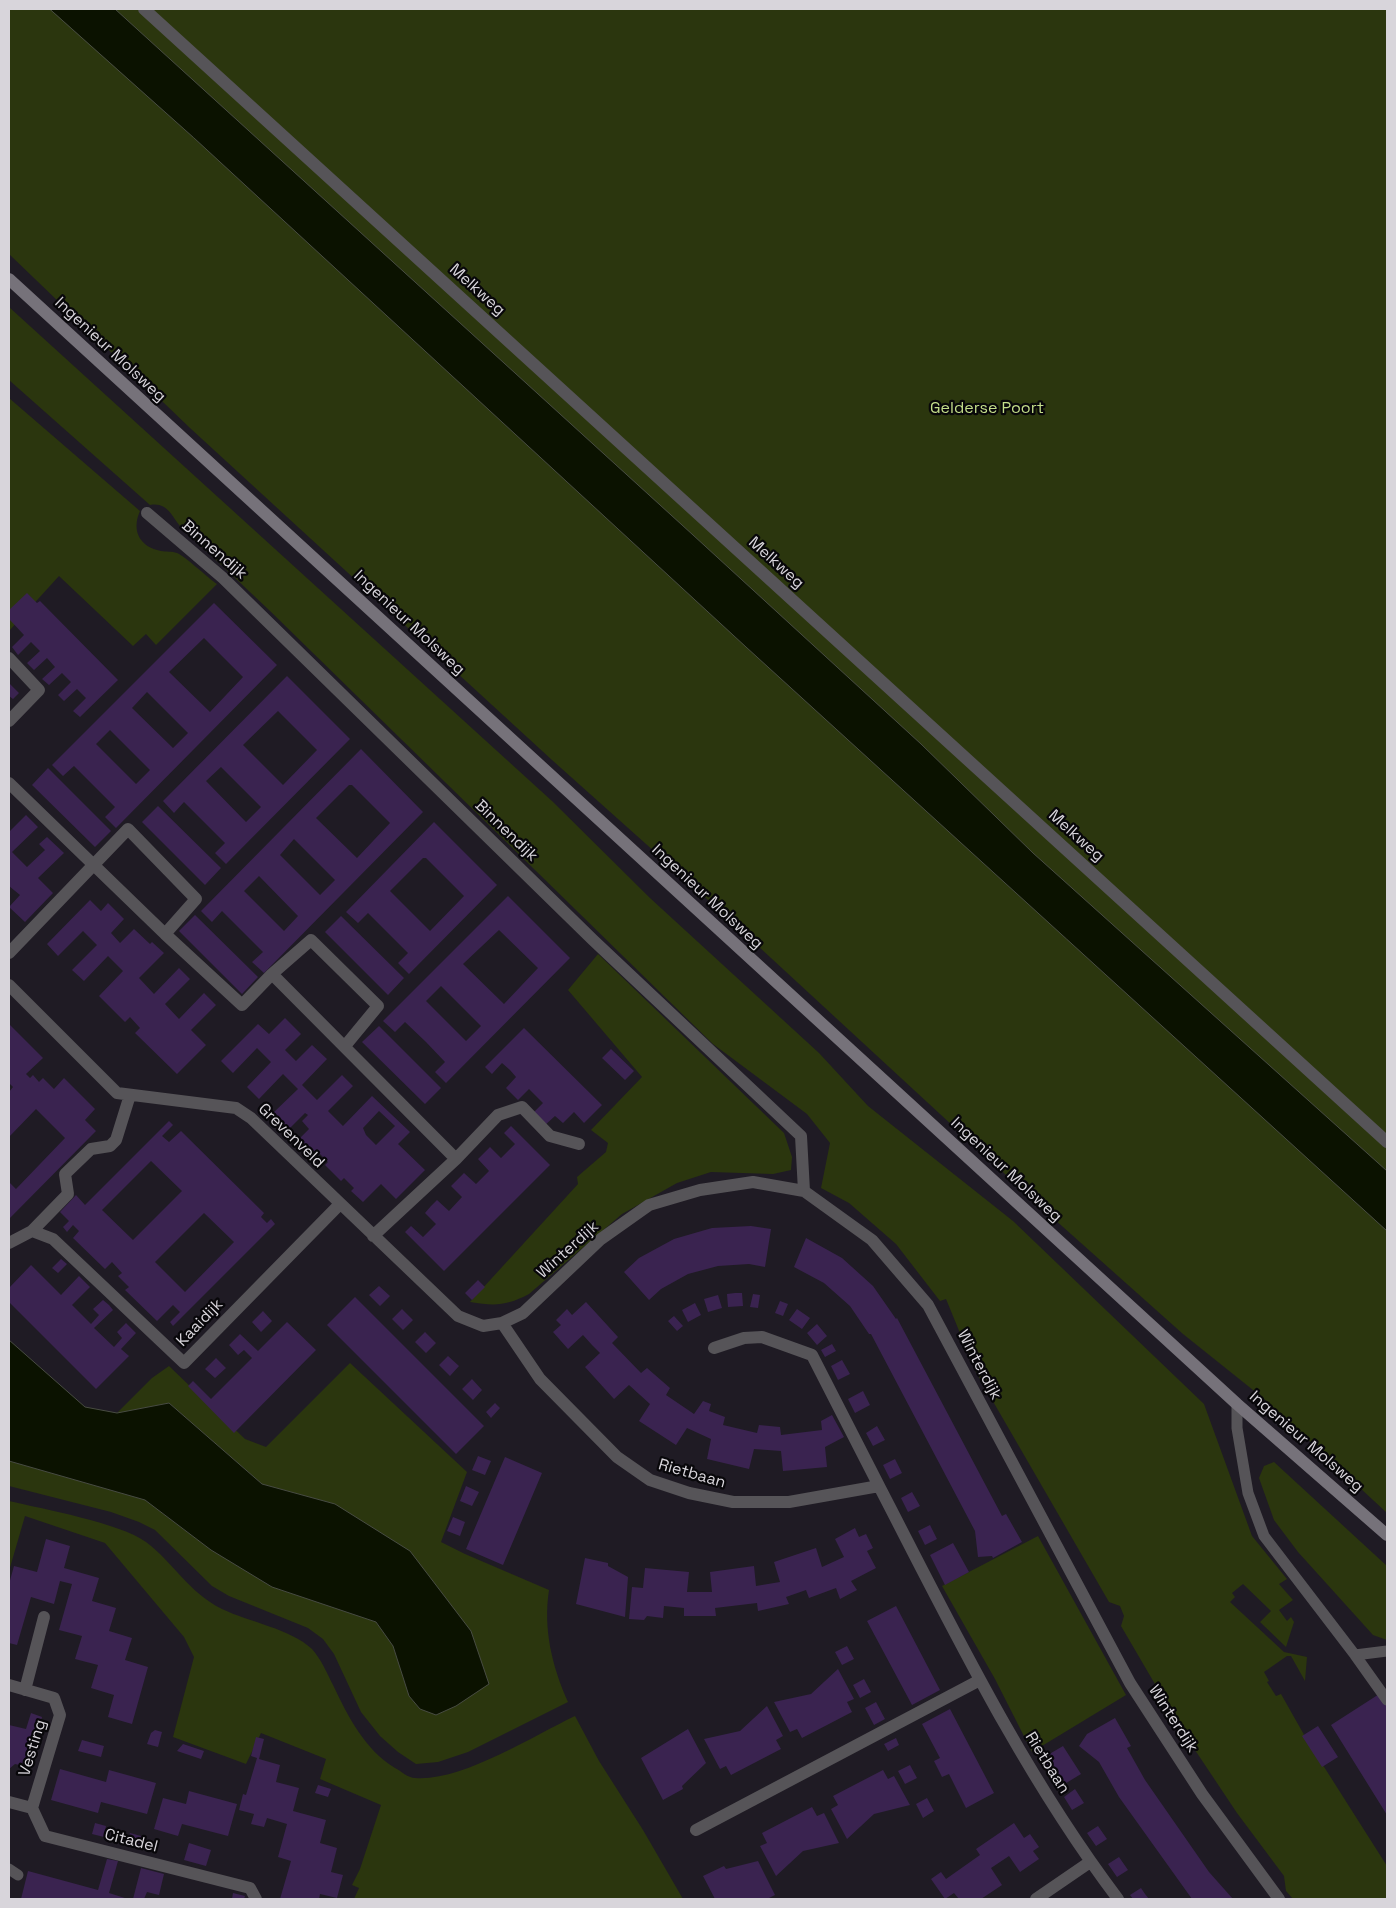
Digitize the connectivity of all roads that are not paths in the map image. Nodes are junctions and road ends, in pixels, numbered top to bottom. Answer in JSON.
{"nodes":[{"id":1,"x":144,"y":9,"type":"edge"},
{"id":2,"x":9,"y":279,"type":"edge"},
{"id":3,"x":146,"y":513,"type":"dead end"},
{"id":4,"x":9,"y":658,"type":"edge"},
{"id":5,"x":9,"y":721,"type":"edge"},
{"id":6,"x":9,"y":783,"type":"edge"},
{"id":7,"x":93,"y":865,"type":"junction"},
{"id":8,"x":165,"y":934,"type":"junction"},
{"id":9,"x":9,"y":953,"type":"edge"},
{"id":10,"x":272,"y":974,"type":"junction"},
{"id":11,"x":9,"y":986,"type":"edge"},
{"id":12,"x":344,"y":1046,"type":"junction"},
{"id":13,"x":130,"y":1095,"type":"junction"},
{"id":14,"x":1387,"y":1142,"type":"edge"},
{"id":15,"x":579,"y":1144,"type":"dead end"},
{"id":16,"x":456,"y":1159,"type":"junction"},
{"id":17,"x":804,"y":1192,"type":"junction"},
{"id":18,"x":339,"y":1205,"type":"junction"},
{"id":19,"x":32,"y":1231,"type":"junction"},
{"id":20,"x":374,"y":1236,"type":"junction"},
{"id":21,"x":9,"y":1243,"type":"edge"},
{"id":22,"x":502,"y":1323,"type":"junction"},
{"id":23,"x":482,"y":1326,"type":"joint"},
{"id":24,"x":714,"y":1348,"type":"dead end"},
{"id":25,"x":1237,"y":1404,"type":"junction"},
{"id":26,"x":880,"y":1486,"type":"junction"},
{"id":27,"x":1387,"y":1536,"type":"edge"},
{"id":28,"x":44,"y":1617,"type":"dead end"},
{"id":29,"x":1387,"y":1651,"type":"edge"},
{"id":30,"x":1356,"y":1655,"type":"junction"},
{"id":31,"x":980,"y":1680,"type":"junction"},
{"id":32,"x":9,"y":1685,"type":"edge"},
{"id":33,"x":25,"y":1690,"type":"junction"},
{"id":34,"x":1387,"y":1700,"type":"edge"},
{"id":35,"x":9,"y":1802,"type":"edge"},
{"id":36,"x":32,"y":1808,"type":"junction"},
{"id":37,"x":696,"y":1830,"type":"dead end"},
{"id":38,"x":1090,"y":1862,"type":"junction"},
{"id":39,"x":256,"y":1899,"type":"edge"},
{"id":40,"x":1036,"y":1899,"type":"edge"},
{"id":41,"x":1118,"y":1899,"type":"edge"},
{"id":42,"x":1279,"y":1899,"type":"edge"}],
"edges":[{"from":1,"to":14,"type":"street","name":"Melkweg"},
{"from":2,"to":25,"type":"main road","name":"Ingenieur Molsweg"},
{"from":3,"to":17,"type":"street","name":"Binnendijk"},
{"from":4,"to":5,"type":"street"},
{"from":6,"to":7,"type":"street"},
{"from":7,"to":8,"type":"street"},
{"from":7,"to":8,"type":"street"},
{"from":7,"to":9,"type":"street"},
{"from":8,"to":10,"type":"street"},
{"from":10,"to":12,"type":"street"},
{"from":10,"to":12,"type":"street"},
{"from":11,"to":13,"type":"street","name":"Grevenveld"},
{"from":12,"to":16,"type":"street"},
{"from":13,"to":18,"type":"street","name":"Grevenveld"},
{"from":13,"to":19,"type":"street"},
{"from":15,"to":16,"type":"street"},
{"from":16,"to":20,"type":"street"},
{"from":17,"to":22,"type":"street","name":"Winterdijk"},
{"from":17,"to":42,"type":"street","name":"Winterdijk"},
{"from":18,"to":19,"type":"street","name":"Kaaidijk"},
{"from":18,"to":20,"type":"street","name":"Grevenveld"},
{"from":19,"to":21,"type":"street"},
{"from":20,"to":23,"type":"street","name":"Grevenveld"},
{"from":22,"to":23,"type":"street","name":"Winterdijk"},
{"from":22,"to":26,"type":"street","name":"Rietbaan"},
{"from":24,"to":26,"type":"street","name":"Rietbaan"},
{"from":25,"to":27,"type":"main road","name":"Ingenieur Molsweg"},
{"from":25,"to":30,"type":"lane"},
{"from":26,"to":31,"type":"street","name":"Rietbaan"},
{"from":28,"to":33,"type":"street"},
{"from":29,"to":30,"type":"lane"},
{"from":30,"to":34,"type":"lane"},
{"from":31,"to":37,"type":"street"},
{"from":31,"to":38,"type":"street","name":"Rietbaan"},
{"from":32,"to":33,"type":"street","name":"Vesting"},
{"from":33,"to":36,"type":"street","name":"Vesting"},
{"from":35,"to":36,"type":"street"},
{"from":36,"to":39,"type":"street","name":"Citadel"},
{"from":38,"to":40,"type":"street"},
{"from":38,"to":41,"type":"street","name":"Rietbaan"}]}
